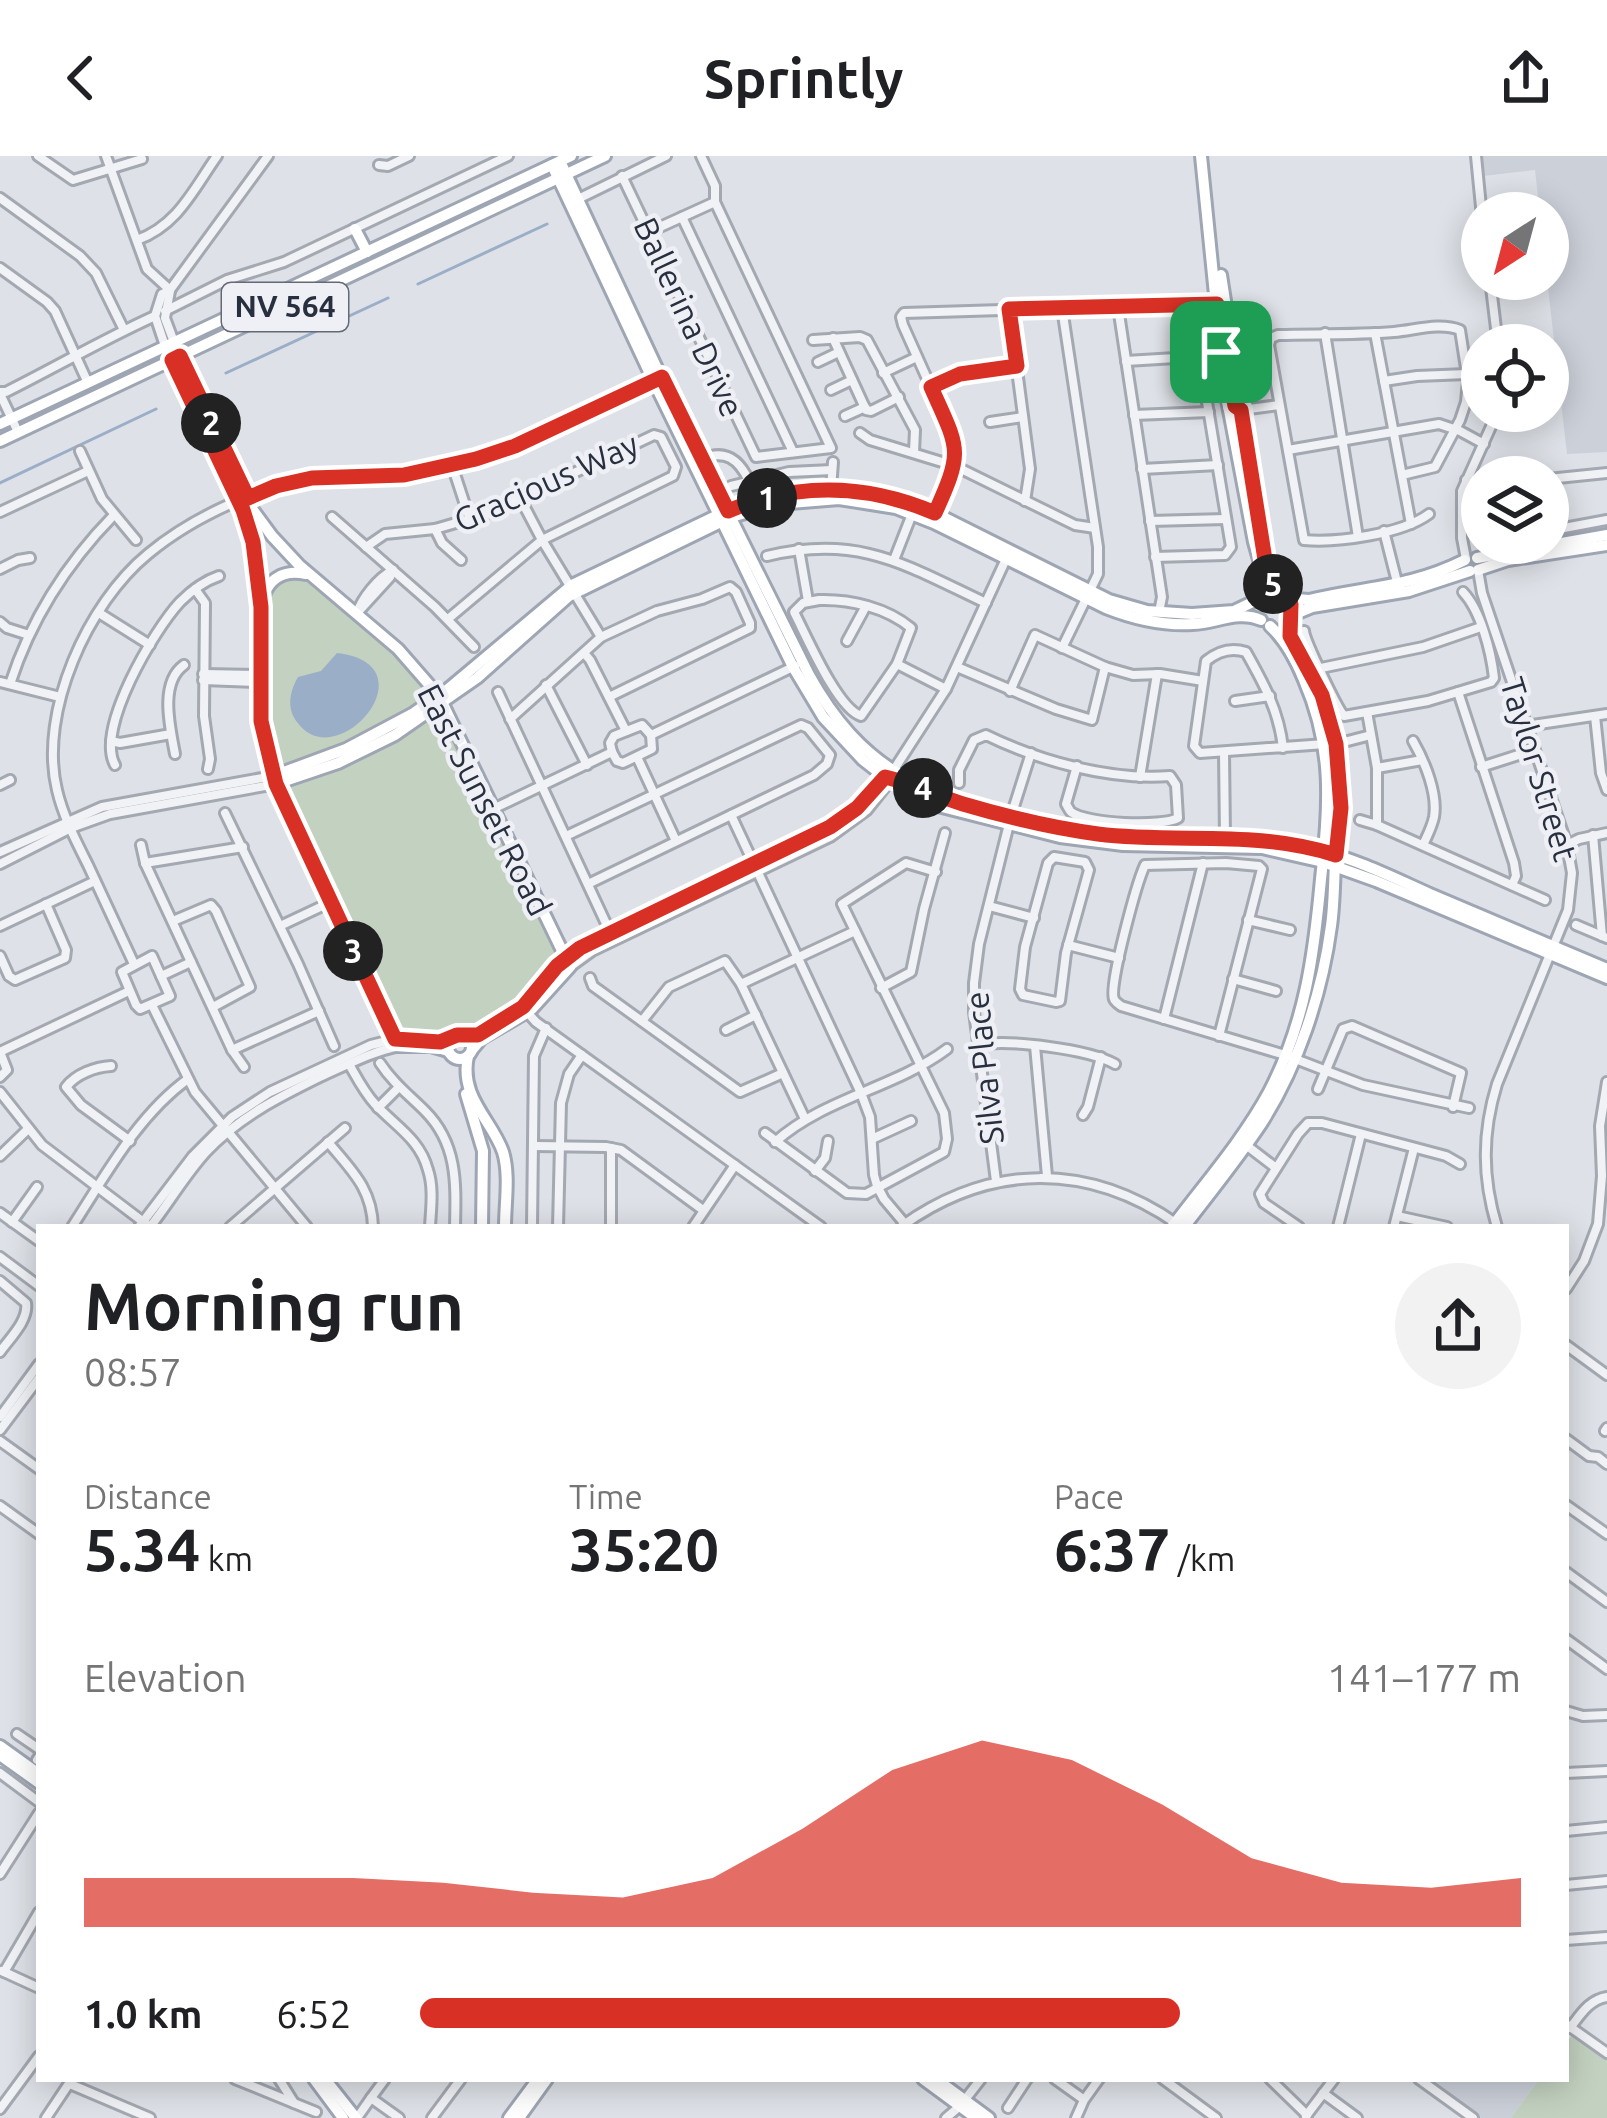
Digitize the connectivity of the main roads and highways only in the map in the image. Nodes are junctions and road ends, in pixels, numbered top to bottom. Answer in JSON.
{"nodes":[{"id":1,"x":605,"y":156,"type":"edge"},
{"id":2,"x":1202,"y":156,"type":"edge"},
{"id":3,"x":558,"y":159,"type":"edge"},
{"id":4,"x":562,"y":176,"type":"junction"},
{"id":5,"x":436,"y":218,"type":"junction"},
{"id":6,"x":355,"y":229,"type":"road end"},
{"id":7,"x":367,"y":252,"type":"junction"},
{"id":8,"x":389,"y":257,"type":"junction"},
{"id":9,"x":314,"y":293,"type":"junction"},
{"id":10,"x":622,"y":303,"type":"junction"},
{"id":11,"x":1221,"y":303,"type":"junction"},
{"id":12,"x":169,"y":344,"type":"junction"},
{"id":13,"x":1221,"y":352,"type":"junction"},
{"id":14,"x":176,"y":358,"type":"junction"},
{"id":15,"x":657,"y":379,"type":"junction"},
{"id":16,"x":1241,"y":410,"type":"junction"},
{"id":17,"x":6,"y":421,"type":"edge"},
{"id":18,"x":0,"y":441,"type":"edge"},
{"id":19,"x":243,"y":500,"type":"junction"},
{"id":20,"x":724,"y":516,"type":"junction"},
{"id":21,"x":1607,"y":535,"type":"edge"},
{"id":22,"x":1569,"y":543,"type":"edge"},
{"id":23,"x":1607,"y":545,"type":"edge"},
{"id":24,"x":1569,"y":551,"type":"edge"},
{"id":25,"x":1006,"y":559,"type":"junction"},
{"id":26,"x":1472,"y":564,"type":"edge"},
{"id":27,"x":1043,"y":566,"type":"junction"},
{"id":28,"x":310,"y":575,"type":"junction"},
{"id":29,"x":1399,"y":589,"type":"junction"},
{"id":30,"x":1281,"y":593,"type":"junction"},
{"id":31,"x":1089,"y":594,"type":"junction"},
{"id":32,"x":1260,"y":598,"type":"junction"},
{"id":33,"x":261,"y":607,"type":"junction"},
{"id":34,"x":1106,"y":608,"type":"junction"},
{"id":35,"x":1160,"y":613,"type":"junction"},
{"id":36,"x":1290,"y":616,"type":"junction"},
{"id":37,"x":1266,"y":623,"type":"junction"},
{"id":38,"x":798,"y":664,"type":"junction"},
{"id":39,"x":441,"y":699,"type":"junction"},
{"id":40,"x":1330,"y":744,"type":"junction"},
{"id":41,"x":890,"y":777,"type":"junction"},
{"id":42,"x":275,"y":780,"type":"junction"},
{"id":43,"x":1010,"y":820,"type":"junction"},
{"id":44,"x":1330,"y":859,"type":"junction"},
{"id":45,"x":1434,"y":906,"type":"junction"},
{"id":46,"x":1482,"y":916,"type":"junction"},
{"id":47,"x":1551,"y":950,"type":"junction"},
{"id":48,"x":1607,"y":973,"type":"edge"},
{"id":49,"x":450,"y":1049,"type":"junction"},
{"id":50,"x":470,"y":1053,"type":"junction"},
{"id":51,"x":1290,"y":1057,"type":"junction"},
{"id":52,"x":482,"y":1224,"type":"edge"},
{"id":53,"x":505,"y":1224,"type":"edge"},
{"id":54,"x":1179,"y":1224,"type":"edge"},
{"id":55,"x":1180,"y":1224,"type":"edge"},
{"id":56,"x":0,"y":1745,"type":"edge"},
{"id":57,"x":0,"y":1755,"type":"edge"},
{"id":58,"x":36,"y":1772,"type":"edge"},
{"id":59,"x":36,"y":1781,"type":"edge"},
{"id":60,"x":316,"y":2082,"type":"edge"},
{"id":61,"x":327,"y":2082,"type":"edge"},
{"id":62,"x":536,"y":2082,"type":"edge"},
{"id":63,"x":546,"y":2082,"type":"edge"},
{"id":64,"x":926,"y":2082,"type":"edge"},
{"id":65,"x":938,"y":2082,"type":"edge"},
{"id":66,"x":956,"y":2111,"type":"edge"},
{"id":67,"x":343,"y":2118,"type":"edge"},
{"id":68,"x":356,"y":2118,"type":"edge"},
{"id":69,"x":509,"y":2118,"type":"edge"},
{"id":70,"x":520,"y":2118,"type":"edge"},
{"id":71,"x":976,"y":2118,"type":"edge"},
{"id":72,"x":989,"y":2118,"type":"edge"}],
"edges":[{"from":1,"to":4,"type":"main road","number":"NV 564"},
{"from":2,"to":11,"type":"main road"},
{"from":3,"to":4,"type":"main road"},
{"from":3,"to":5,"type":"main road","number":"NV 564"},
{"from":4,"to":8,"type":"main road","number":"NV 564"},
{"from":4,"to":10,"type":"main road"},
{"from":4,"to":10,"type":"main road"},
{"from":5,"to":7,"type":"main road","number":"NV 564"},
{"from":5,"to":8,"type":"main road"},
{"from":6,"to":7,"type":"main road"},
{"from":7,"to":9,"type":"main road"},
{"from":7,"to":12,"type":"main road","number":"NV 564"},
{"from":8,"to":9,"type":"main road","number":"NV 564"},
{"from":9,"to":14,"type":"main road","number":"NV 564"},
{"from":10,"to":15,"type":"main road"},
{"from":11,"to":13,"type":"main road"},
{"from":11,"to":16,"type":"main road"},
{"from":12,"to":14,"type":"main road","name":"East Sunset Road"},
{"from":12,"to":17,"type":"main road","number":"NV 564"},
{"from":13,"to":16,"type":"main road"},
{"from":13,"to":32,"type":"main road"},
{"from":14,"to":18,"type":"main road","number":"NV 564"},
{"from":14,"to":19,"type":"main road","name":"East Sunset Road"},
{"from":15,"to":20,"type":"main road"},
{"from":15,"to":20,"type":"main road"},
{"from":16,"to":30,"type":"main road"},
{"from":19,"to":28,"type":"main road","name":"East Sunset Road"},
{"from":19,"to":33,"type":"main road","name":"East Sunset Road"},
{"from":20,"to":25,"type":"main road"},
{"from":20,"to":27,"type":"main road"},
{"from":20,"to":38,"type":"main road"},
{"from":20,"to":39,"type":"main road"},
{"from":21,"to":22,"type":"main road"},
{"from":23,"to":24,"type":"main road"},
{"from":25,"to":27,"type":"main road"},
{"from":25,"to":31,"type":"main road"},
{"from":26,"to":29,"type":"main road"},
{"from":27,"to":31,"type":"main road"},
{"from":28,"to":33,"type":"main road"},
{"from":28,"to":39,"type":"main road","name":"East Sunset Road"},
{"from":29,"to":30,"type":"main road"},
{"from":29,"to":36,"type":"main road"},
{"from":30,"to":32,"type":"main road"},
{"from":30,"to":36,"type":"main road"},
{"from":31,"to":34,"type":"main road"},
{"from":31,"to":35,"type":"main road"},
{"from":32,"to":35,"type":"main road"},
{"from":32,"to":37,"type":"main road"},
{"from":33,"to":42,"type":"main road","name":"East Sunset Road"},
{"from":34,"to":35,"type":"main road"},
{"from":34,"to":37,"type":"main road"},
{"from":36,"to":37,"type":"main road"},
{"from":36,"to":40,"type":"main road"},
{"from":37,"to":40,"type":"main road"},
{"from":38,"to":41,"type":"main road"},
{"from":38,"to":41,"type":"main road"},
{"from":39,"to":42,"type":"main road"},
{"from":39,"to":50,"type":"main road","name":"East Sunset Road"},
{"from":40,"to":44,"type":"main road"},
{"from":41,"to":43,"type":"main road"},
{"from":41,"to":43,"type":"main road"},
{"from":42,"to":49,"type":"main road","name":"East Sunset Road"},
{"from":43,"to":44,"type":"main road"},
{"from":43,"to":44,"type":"main road"},
{"from":44,"to":45,"type":"main road"},
{"from":44,"to":46,"type":"main road"},
{"from":44,"to":51,"type":"main road"},
{"from":45,"to":46,"type":"main road"},
{"from":45,"to":47,"type":"main road"},
{"from":46,"to":47,"type":"main road"},
{"from":47,"to":48,"type":"main road"},
{"from":49,"to":50,"type":"main road"},
{"from":49,"to":50,"type":"main road"},
{"from":49,"to":52,"type":"main road"},
{"from":50,"to":53,"type":"main road"},
{"from":51,"to":54,"type":"main road"},
{"from":51,"to":55,"type":"main road"},
{"from":56,"to":58,"type":"main road"},
{"from":57,"to":59,"type":"main road"},
{"from":60,"to":67,"type":"main road"},
{"from":61,"to":68,"type":"main road"},
{"from":62,"to":69,"type":"main road"},
{"from":63,"to":70,"type":"main road"},
{"from":64,"to":66,"type":"main road"},
{"from":65,"to":66,"type":"main road"},
{"from":66,"to":71,"type":"main road"},
{"from":66,"to":72,"type":"main road"}]}
